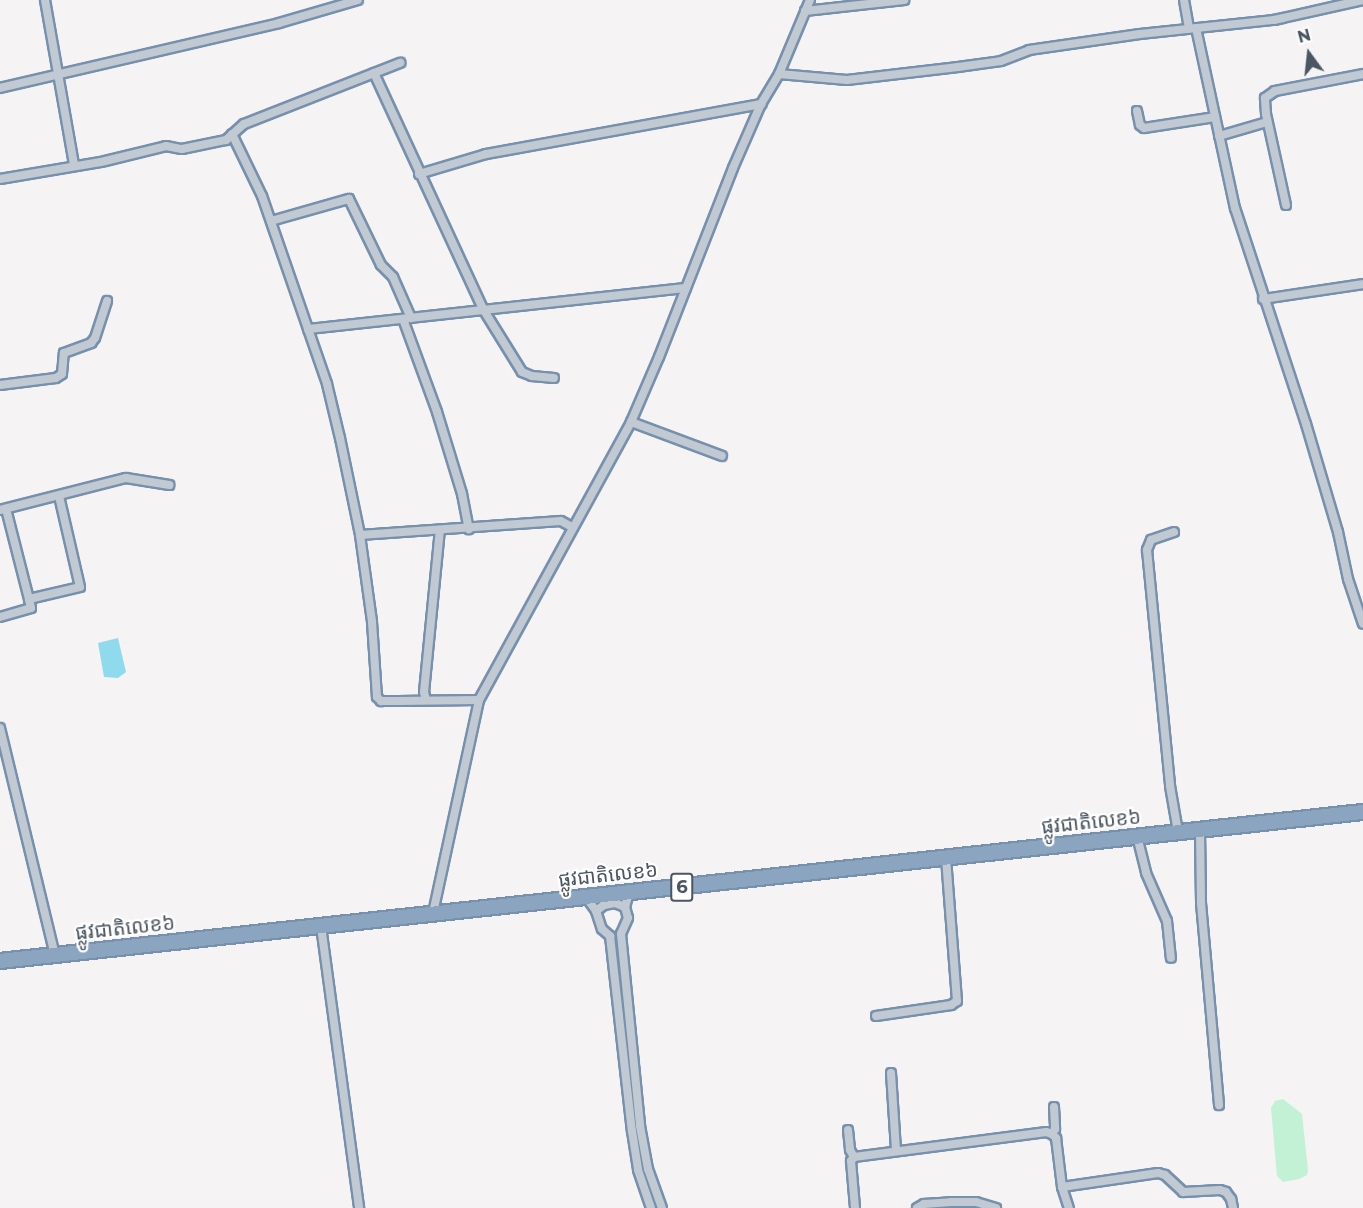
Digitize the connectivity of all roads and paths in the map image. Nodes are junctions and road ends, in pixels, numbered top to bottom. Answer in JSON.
{"nodes":[{"id":1,"x":45,"y":0,"type":"edge"},
{"id":2,"x":358,"y":0,"type":"edge"},
{"id":3,"x":810,"y":0,"type":"edge"},
{"id":4,"x":904,"y":0,"type":"edge"},
{"id":5,"x":1184,"y":0,"type":"edge"},
{"id":6,"x":1362,"y":0,"type":"edge"},
{"id":7,"x":805,"y":11,"type":"junction"},
{"id":8,"x":1193,"y":29,"type":"junction"},
{"id":9,"x":400,"y":63,"type":"dead end"},
{"id":10,"x":374,"y":73,"type":"junction"},
{"id":11,"x":779,"y":74,"type":"junction"},
{"id":12,"x":1363,"y":74,"type":"edge"},
{"id":13,"x":57,"y":75,"type":"junction"},
{"id":14,"x":0,"y":88,"type":"edge"},
{"id":15,"x":761,"y":104,"type":"junction"},
{"id":16,"x":1137,"y":111,"type":"dead end"},
{"id":17,"x":1215,"y":117,"type":"junction"},
{"id":18,"x":1268,"y":122,"type":"junction"},
{"id":19,"x":232,"y":134,"type":"junction"},
{"id":20,"x":1219,"y":136,"type":"junction"},
{"id":21,"x":74,"y":164,"type":"junction"},
{"id":22,"x":419,"y":174,"type":"junction"},
{"id":23,"x":0,"y":179,"type":"edge"},
{"id":24,"x":1286,"y":205,"type":"dead end"},
{"id":25,"x":271,"y":221,"type":"junction"},
{"id":26,"x":1363,"y":284,"type":"edge"},
{"id":27,"x":686,"y":288,"type":"junction"},
{"id":28,"x":1263,"y":299,"type":"junction"},
{"id":29,"x":107,"y":301,"type":"dead end"},
{"id":30,"x":483,"y":309,"type":"junction"},
{"id":31,"x":407,"y":318,"type":"junction"},
{"id":32,"x":308,"y":329,"type":"junction"},
{"id":33,"x":554,"y":378,"type":"dead end"},
{"id":34,"x":0,"y":385,"type":"edge"},
{"id":35,"x":631,"y":422,"type":"junction"},
{"id":36,"x":722,"y":456,"type":"dead end"},
{"id":37,"x":169,"y":485,"type":"dead end"},
{"id":38,"x":59,"y":496,"type":"junction"},
{"id":39,"x":3,"y":509,"type":"edge"},
{"id":40,"x":572,"y":527,"type":"junction"},
{"id":41,"x":469,"y":529,"type":"junction"},
{"id":42,"x":440,"y":530,"type":"junction"},
{"id":43,"x":1174,"y":532,"type":"dead end"},
{"id":44,"x":360,"y":535,"type":"junction"},
{"id":45,"x":29,"y":599,"type":"junction"},
{"id":46,"x":0,"y":617,"type":"edge"},
{"id":47,"x":1363,"y":624,"type":"edge"},
{"id":48,"x":426,"y":700,"type":"junction"},
{"id":49,"x":479,"y":700,"type":"junction"},
{"id":50,"x":0,"y":728,"type":"edge"},
{"id":51,"x":1363,"y":812,"type":"edge"},
{"id":52,"x":1200,"y":830,"type":"junction"},
{"id":53,"x":1178,"y":832,"type":"junction"},
{"id":54,"x":1137,"y":836,"type":"junction"},
{"id":55,"x":945,"y":858,"type":"junction"},
{"id":56,"x":629,"y":893,"type":"junction"},
{"id":57,"x":586,"y":897,"type":"junction"},
{"id":58,"x":625,"y":907,"type":"junction"},
{"id":59,"x":596,"y":911,"type":"junction"},
{"id":60,"x":433,"y":913,"type":"junction"},
{"id":61,"x":321,"y":926,"type":"junction"},
{"id":62,"x":55,"y":955,"type":"junction"},
{"id":63,"x":1171,"y":958,"type":"dead end"},
{"id":64,"x":0,"y":961,"type":"edge"},
{"id":65,"x":876,"y":1016,"type":"dead end"},
{"id":66,"x":891,"y":1073,"type":"dead end"},
{"id":67,"x":1220,"y":1105,"type":"dead end"},
{"id":68,"x":1054,"y":1107,"type":"dead end"},
{"id":69,"x":848,"y":1130,"type":"dead end"},
{"id":70,"x":1052,"y":1134,"type":"junction"},
{"id":71,"x":896,"y":1150,"type":"junction"},
{"id":72,"x":854,"y":1157,"type":"junction"},
{"id":73,"x":648,"y":1169,"type":"junction"},
{"id":74,"x":638,"y":1170,"type":"junction"},
{"id":75,"x":1062,"y":1187,"type":"junction"},
{"id":76,"x":359,"y":1208,"type":"edge"},
{"id":77,"x":651,"y":1208,"type":"edge"},
{"id":78,"x":662,"y":1208,"type":"edge"},
{"id":79,"x":855,"y":1208,"type":"edge"},
{"id":80,"x":917,"y":1208,"type":"edge"},
{"id":81,"x":996,"y":1208,"type":"edge"},
{"id":82,"x":1069,"y":1208,"type":"edge"},
{"id":83,"x":1233,"y":1208,"type":"edge"}],
"edges":[{"from":1,"to":13,"type":"street"},
{"from":2,"to":13,"type":"street"},
{"from":3,"to":7,"type":"street"},
{"from":4,"to":7,"type":"street"},
{"from":5,"to":8,"type":"street"},
{"from":6,"to":8,"type":"street"},
{"from":7,"to":11,"type":"street"},
{"from":8,"to":11,"type":"street"},
{"from":8,"to":17,"type":"street"},
{"from":9,"to":10,"type":"street"},
{"from":10,"to":19,"type":"street"},
{"from":10,"to":22,"type":"street"},
{"from":11,"to":15,"type":"street"},
{"from":12,"to":18,"type":"street"},
{"from":13,"to":14,"type":"street"},
{"from":13,"to":21,"type":"street"},
{"from":15,"to":22,"type":"street"},
{"from":15,"to":27,"type":"street"},
{"from":16,"to":17,"type":"street"},
{"from":17,"to":20,"type":"street"},
{"from":18,"to":20,"type":"street"},
{"from":18,"to":24,"type":"street"},
{"from":19,"to":21,"type":"street"},
{"from":19,"to":25,"type":"street"},
{"from":20,"to":28,"type":"street"},
{"from":21,"to":23,"type":"street"},
{"from":22,"to":30,"type":"street"},
{"from":25,"to":31,"type":"street"},
{"from":25,"to":32,"type":"street"},
{"from":26,"to":28,"type":"street"},
{"from":27,"to":30,"type":"street"},
{"from":27,"to":35,"type":"street"},
{"from":28,"to":47,"type":"street"},
{"from":29,"to":34,"type":"street"},
{"from":30,"to":31,"type":"street"},
{"from":30,"to":33,"type":"street"},
{"from":31,"to":32,"type":"street"},
{"from":31,"to":41,"type":"street"},
{"from":32,"to":44,"type":"street"},
{"from":35,"to":36,"type":"street"},
{"from":35,"to":40,"type":"street"},
{"from":37,"to":38,"type":"street"},
{"from":38,"to":39,"type":"street"},
{"from":38,"to":45,"type":"street"},
{"from":39,"to":45,"type":"street"},
{"from":40,"to":41,"type":"street"},
{"from":40,"to":49,"type":"street"},
{"from":41,"to":42,"type":"street"},
{"from":42,"to":44,"type":"street"},
{"from":42,"to":48,"type":"street"},
{"from":43,"to":53,"type":"street"},
{"from":44,"to":48,"type":"street"},
{"from":45,"to":46,"type":"street"},
{"from":48,"to":49,"type":"street"},
{"from":49,"to":60,"type":"street"},
{"from":50,"to":62,"type":"street"},
{"from":51,"to":52,"type":"highway","name":"ផ្លូវជាតិលេខ៦","number":"6"},
{"from":52,"to":53,"type":"highway","name":"ផ្លូវជាតិលេខ៦","number":"6"},
{"from":52,"to":67,"type":"street"},
{"from":53,"to":54,"type":"highway","name":"ផ្លូវជាតិលេខ៦","number":"6"},
{"from":54,"to":55,"type":"highway","name":"ផ្លូវជាតិលេខ៦","number":"6"},
{"from":54,"to":63,"type":"street"},
{"from":55,"to":56,"type":"highway","name":"ផ្លូវជាតិលេខ៦","number":"6"},
{"from":55,"to":65,"type":"street"},
{"from":56,"to":57,"type":"highway","name":"ផ្លូវជាតិលេខ៦","number":"6"},
{"from":56,"to":58,"type":"street"},
{"from":57,"to":59,"type":"street"},
{"from":57,"to":60,"type":"highway","name":"ផ្លូវជាតិលេខ៦","number":"6"},
{"from":58,"to":59,"type":"street"},
{"from":58,"to":73,"type":"street"},
{"from":59,"to":74,"type":"street"},
{"from":60,"to":61,"type":"highway","name":"ផ្លូវជាតិលេខ៦","number":"6"},
{"from":61,"to":62,"type":"highway","name":"ផ្លូវជាតិលេខ៦","number":"6"},
{"from":61,"to":76,"type":"street"},
{"from":62,"to":64,"type":"highway","name":"ផ្លូវជាតិលេខ៦","number":"6"},
{"from":66,"to":71,"type":"street"},
{"from":68,"to":70,"type":"street"},
{"from":69,"to":72,"type":"street"},
{"from":70,"to":71,"type":"street"},
{"from":70,"to":75,"type":"street"},
{"from":71,"to":72,"type":"street"},
{"from":72,"to":79,"type":"street"},
{"from":73,"to":74,"type":"street"},
{"from":73,"to":78,"type":"street"},
{"from":74,"to":77,"type":"street"},
{"from":75,"to":82,"type":"street"},
{"from":75,"to":83,"type":"street"},
{"from":80,"to":81,"type":"street"}]}
